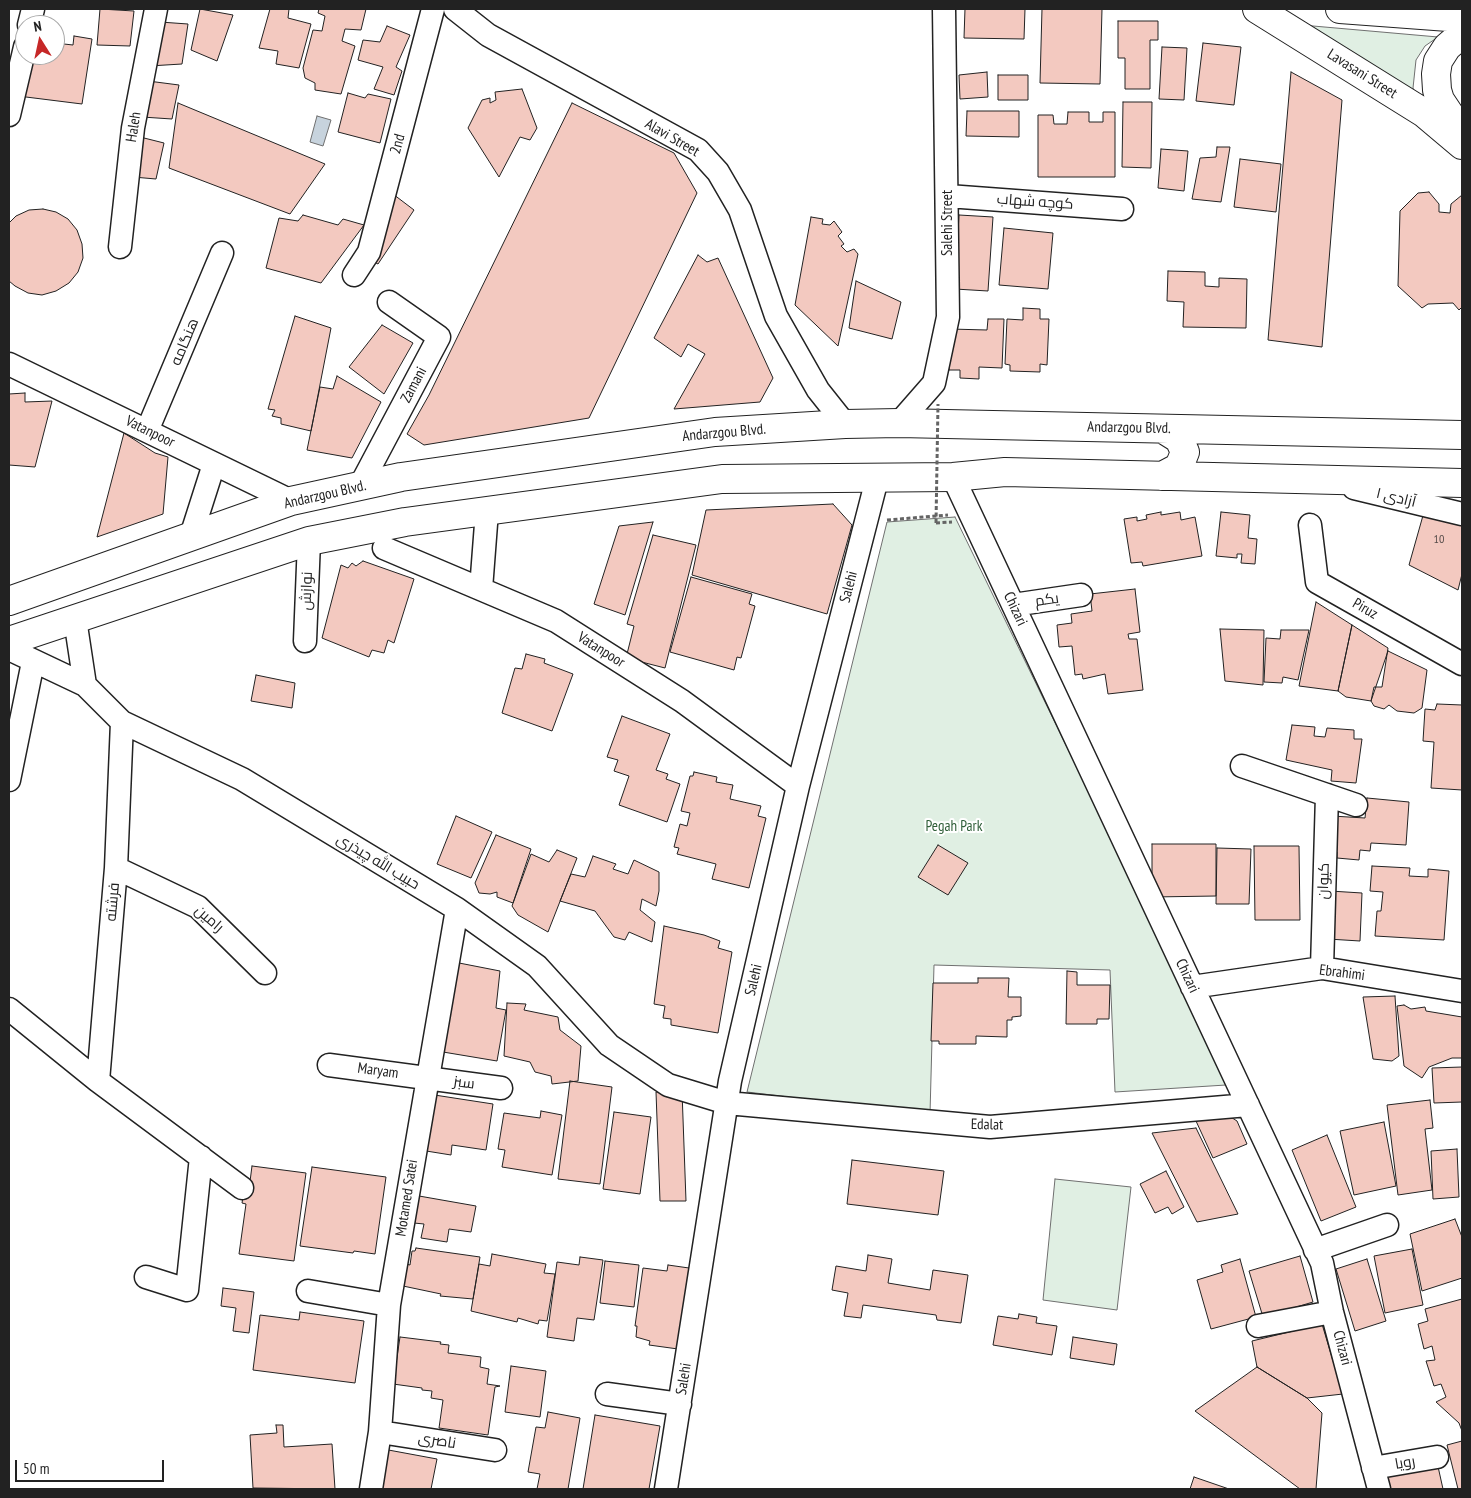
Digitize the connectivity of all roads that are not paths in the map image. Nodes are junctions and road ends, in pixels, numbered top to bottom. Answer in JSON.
{"nodes":[{"id":1,"x":156,"y":9,"type":"edge"},
{"id":2,"x":433,"y":9,"type":"edge"},
{"id":3,"x":455,"y":9,"type":"edge"},
{"id":4,"x":944,"y":9,"type":"edge"},
{"id":5,"x":1257,"y":9,"type":"edge"},
{"id":6,"x":1340,"y":9,"type":"edge"},
{"id":7,"x":1462,"y":18,"type":"edge"},
{"id":8,"x":1462,"y":34,"type":"edge"},
{"id":9,"x":21,"y":65,"type":"edge"},
{"id":10,"x":9,"y":115,"type":"edge"},
{"id":11,"x":1462,"y":133,"type":"edge"},
{"id":12,"x":1462,"y":145,"type":"edge"},
{"id":13,"x":948,"y":196,"type":"junction"},
{"id":14,"x":1122,"y":209,"type":"dead end"},
{"id":15,"x":120,"y":247,"type":"dead end"},
{"id":16,"x":222,"y":253,"type":"dead end"},
{"id":17,"x":354,"y":275,"type":"dead end"},
{"id":18,"x":389,"y":302,"type":"dead end"},
{"id":19,"x":9,"y":364,"type":"edge"},
{"id":20,"x":899,"y":423,"type":"junction"},
{"id":21,"x":845,"y":424,"type":"junction"},
{"id":22,"x":1163,"y":429,"type":"junction"},
{"id":23,"x":147,"y":431,"type":"junction"},
{"id":24,"x":1462,"y":435,"type":"edge"},
{"id":25,"x":214,"y":464,"type":"junction"},
{"id":26,"x":1162,"y":476,"type":"junction"},
{"id":27,"x":953,"y":477,"type":"junction"},
{"id":28,"x":877,"y":479,"type":"junction"},
{"id":29,"x":1329,"y":480,"type":"junction"},
{"id":30,"x":1462,"y":483,"type":"edge"},
{"id":31,"x":360,"y":486,"type":"junction"},
{"id":32,"x":291,"y":501,"type":"junction"},
{"id":33,"x":487,"y":511,"type":"junction"},
{"id":34,"x":1462,"y":514,"type":"edge"},
{"id":35,"x":1310,"y":525,"type":"dead end"},
{"id":36,"x":191,"y":536,"type":"junction"},
{"id":37,"x":308,"y":540,"type":"junction"},
{"id":38,"x":384,"y":548,"type":"dead end"},
{"id":39,"x":481,"y":589,"type":"junction"},
{"id":40,"x":1081,"y":595,"type":"dead end"},
{"id":41,"x":9,"y":601,"type":"edge"},
{"id":42,"x":1013,"y":605,"type":"junction"},
{"id":43,"x":75,"y":619,"type":"junction"},
{"id":44,"x":9,"y":641,"type":"edge"},
{"id":45,"x":305,"y":641,"type":"dead end"},
{"id":46,"x":9,"y":649,"type":"edge"},
{"id":47,"x":33,"y":662,"type":"junction"},
{"id":48,"x":1462,"y":664,"type":"edge"},
{"id":49,"x":85,"y":685,"type":"junction"},
{"id":50,"x":122,"y":722,"type":"junction"},
{"id":51,"x":1242,"y":766,"type":"dead end"},
{"id":52,"x":9,"y":780,"type":"edge"},
{"id":53,"x":798,"y":786,"type":"junction"},
{"id":54,"x":1327,"y":795,"type":"junction"},
{"id":55,"x":1356,"y":805,"type":"dead end"},
{"id":56,"x":116,"y":868,"type":"junction"},
{"id":57,"x":457,"y":909,"type":"junction"},
{"id":58,"x":1322,"y":968,"type":"junction"},
{"id":59,"x":265,"y":973,"type":"dead end"},
{"id":60,"x":1192,"y":987,"type":"junction"},
{"id":61,"x":1462,"y":991,"type":"edge"},
{"id":62,"x":9,"y":1009,"type":"edge"},
{"id":63,"x":329,"y":1065,"type":"dead end"},
{"id":64,"x":427,"y":1078,"type":"junction"},
{"id":65,"x":98,"y":1081,"type":"junction"},
{"id":66,"x":501,"y":1088,"type":"dead end"},
{"id":67,"x":727,"y":1103,"type":"junction"},
{"id":68,"x":1248,"y":1105,"type":"junction"},
{"id":69,"x":201,"y":1157,"type":"junction"},
{"id":70,"x":242,"y":1188,"type":"dead end"},
{"id":71,"x":1387,"y":1224,"type":"dead end"},
{"id":72,"x":1316,"y":1250,"type":"junction"},
{"id":73,"x":146,"y":1277,"type":"dead end"},
{"id":74,"x":308,"y":1291,"type":"dead end"},
{"id":75,"x":389,"y":1305,"type":"junction"},
{"id":76,"x":1332,"y":1312,"type":"junction"},
{"id":77,"x":1258,"y":1326,"type":"dead end"},
{"id":78,"x":607,"y":1394,"type":"dead end"},
{"id":79,"x":680,"y":1404,"type":"junction"},
{"id":80,"x":380,"y":1432,"type":"junction"},
{"id":81,"x":495,"y":1450,"type":"dead end"},
{"id":82,"x":1437,"y":1457,"type":"dead end"},
{"id":83,"x":1376,"y":1479,"type":"edge"},
{"id":84,"x":371,"y":1489,"type":"edge"},
{"id":85,"x":666,"y":1489,"type":"edge"}],
"edges":[{"from":1,"to":15,"type":"street","name":"Haleh"},
{"from":2,"to":17,"type":"street","name":"2nd"},
{"from":3,"to":21,"type":"street","name":"Alavi Street"},
{"from":4,"to":13,"type":"street","name":"Salehi Street"},
{"from":5,"to":12,"type":"main road","name":"Lavasani Street"},
{"from":6,"to":7,"type":"main road"},
{"from":8,"to":11,"type":"main road"},
{"from":9,"to":10,"type":"street"},
{"from":13,"to":14,"type":"street","name":"کوچه شهاب"},
{"from":13,"to":20,"type":"street","name":"Salehi Street"},
{"from":16,"to":23,"type":"street","name":"هنگامه"},
{"from":18,"to":31,"type":"street","name":"Zamani"},
{"from":19,"to":23,"type":"street","name":"Vatanpoor"},
{"from":20,"to":21,"type":"main road","name":"Andarzgou Blvd."},
{"from":20,"to":22,"type":"main road","name":"Andarzgou Blvd."},
{"from":21,"to":31,"type":"main road","name":"Andarzgou Blvd."},
{"from":22,"to":24,"type":"main road","name":"Andarzgou Blvd."},
{"from":22,"to":26,"type":"main road"},
{"from":23,"to":25,"type":"street","name":"Vatanpoor"},
{"from":25,"to":32,"type":"street","name":"Vatanpoor"},
{"from":25,"to":36,"type":"street"},
{"from":26,"to":27,"type":"main road"},
{"from":26,"to":29,"type":"main road"},
{"from":27,"to":28,"type":"main road"},
{"from":27,"to":42,"type":"street","name":"Chizari"},
{"from":28,"to":33,"type":"main road"},
{"from":28,"to":53,"type":"street","name":"Salehi"},
{"from":29,"to":30,"type":"main road"},
{"from":29,"to":34,"type":"street","name":"آزادی ۱"},
{"from":31,"to":32,"type":"main road","name":"Andarzgou Blvd."},
{"from":32,"to":36,"type":"main road","name":"Andarzgou Blvd."},
{"from":33,"to":37,"type":"main road"},
{"from":33,"to":39,"type":"street"},
{"from":35,"to":48,"type":"street","name":"Piruz"},
{"from":36,"to":41,"type":"main road","name":"Andarzgou Blvd."},
{"from":37,"to":43,"type":"main road"},
{"from":37,"to":45,"type":"street","name":"نوازش"},
{"from":38,"to":39,"type":"street","name":"Vatanpoor"},
{"from":39,"to":53,"type":"street","name":"Vatanpoor"},
{"from":40,"to":42,"type":"street","name":"یکم"},
{"from":42,"to":60,"type":"street","name":"Chizari"},
{"from":43,"to":44,"type":"main road"},
{"from":43,"to":49,"type":"street"},
{"from":46,"to":47,"type":"street","name":"حبیب الله چیذری"},
{"from":47,"to":49,"type":"street","name":"حبیب الله چیذری"},
{"from":47,"to":52,"type":"street"},
{"from":49,"to":50,"type":"street","name":"حبیب الله چیذری"},
{"from":50,"to":56,"type":"street","name":"فرشته"},
{"from":50,"to":57,"type":"street","name":"حبیب الله چیذری"},
{"from":51,"to":54,"type":"street"},
{"from":53,"to":67,"type":"street","name":"Salehi"},
{"from":54,"to":55,"type":"street"},
{"from":54,"to":58,"type":"street","name":"کیوان"},
{"from":56,"to":59,"type":"street","name":"رامین"},
{"from":56,"to":65,"type":"street","name":"فرشته"},
{"from":57,"to":64,"type":"street","name":"Motamed Satei"},
{"from":57,"to":67,"type":"street","name":"حبیب الله چیذری"},
{"from":58,"to":60,"type":"street","name":"Ebrahimi"},
{"from":58,"to":61,"type":"street","name":"Ebrahimi"},
{"from":60,"to":68,"type":"street","name":"Chizari"},
{"from":62,"to":65,"type":"street"},
{"from":63,"to":64,"type":"street","name":"Maryam"},
{"from":64,"to":66,"type":"street","name":"سبز"},
{"from":64,"to":75,"type":"street","name":"Motamed Satei"},
{"from":65,"to":69,"type":"street"},
{"from":67,"to":68,"type":"street","name":"Edalat"},
{"from":67,"to":79,"type":"street","name":"Salehi"},
{"from":68,"to":72,"type":"street","name":"Chizari"},
{"from":69,"to":70,"type":"street"},
{"from":69,"to":73,"type":"street"},
{"from":71,"to":72,"type":"street"},
{"from":72,"to":76,"type":"street","name":"Chizari"},
{"from":74,"to":75,"type":"street"},
{"from":75,"to":80,"type":"street","name":"Motamed Satei"},
{"from":76,"to":77,"type":"street"},
{"from":76,"to":83,"type":"street","name":"Chizari"},
{"from":78,"to":79,"type":"street"},
{"from":79,"to":85,"type":"street","name":"Salehi"},
{"from":80,"to":81,"type":"street","name":"ناصری"},
{"from":80,"to":84,"type":"street","name":"Motamed Satei"},
{"from":82,"to":83,"type":"street","name":"رویا"}]}
